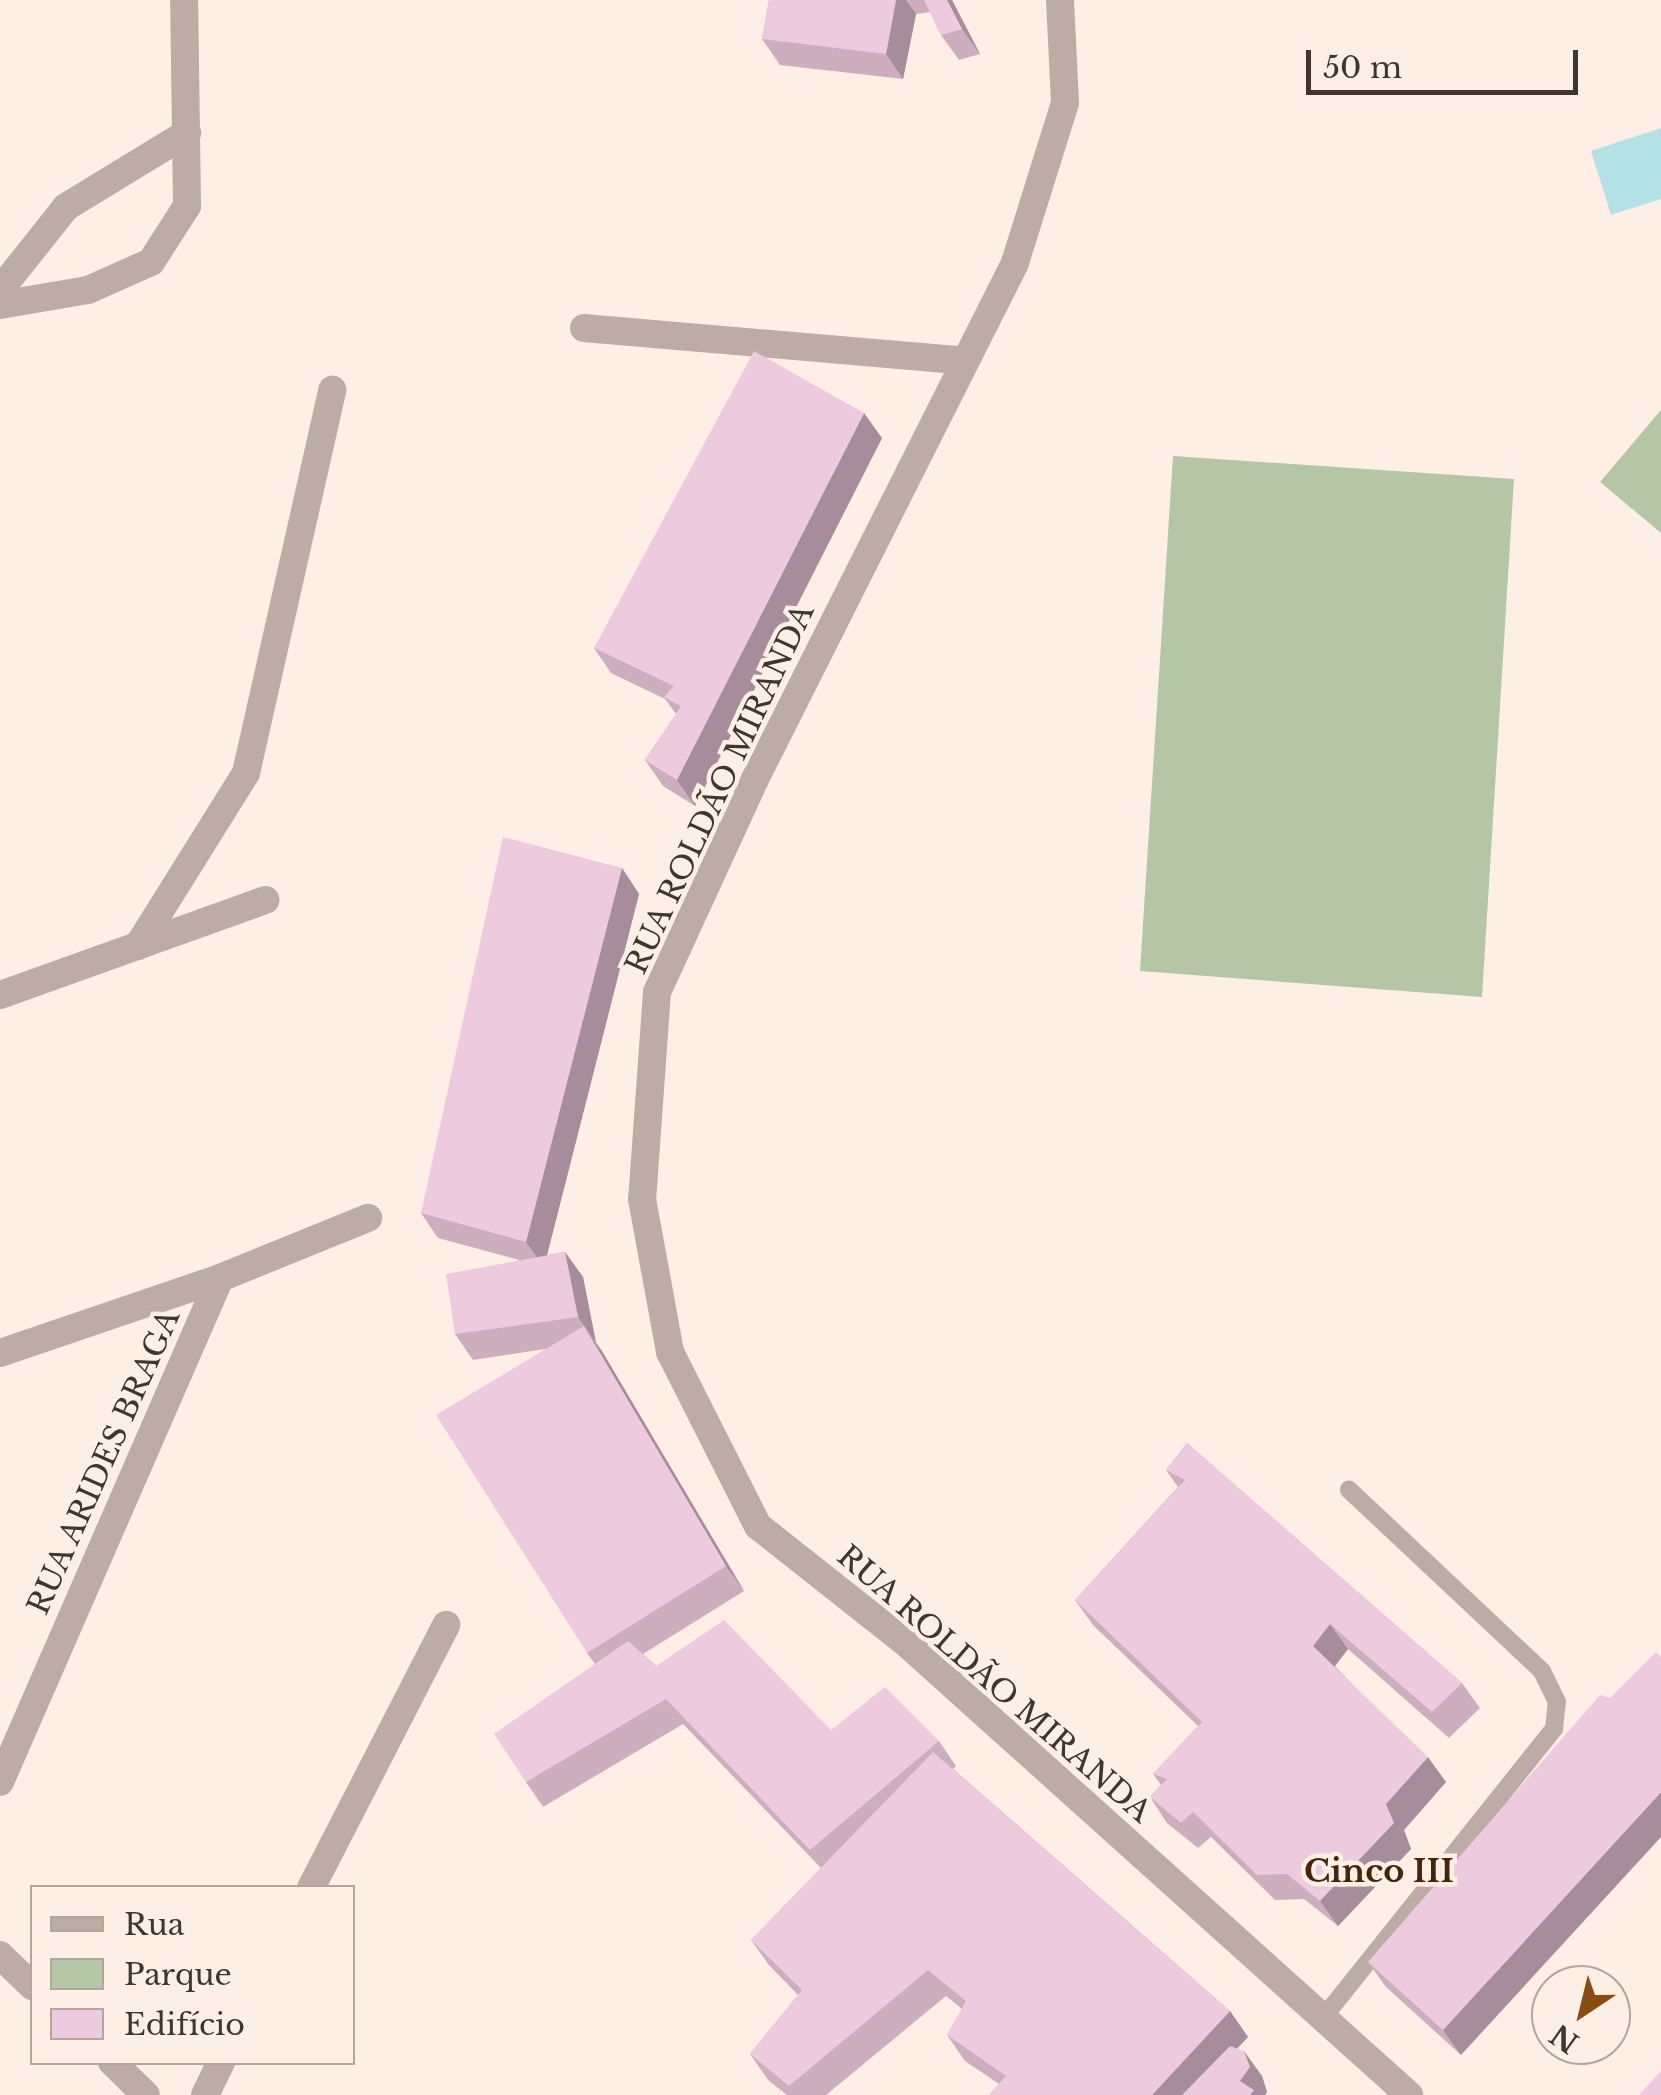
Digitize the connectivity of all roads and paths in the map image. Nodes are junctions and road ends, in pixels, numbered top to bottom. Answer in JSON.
{"nodes":[{"id":1,"x":184,"y":0,"type":"edge"},
{"id":2,"x":1060,"y":0,"type":"edge"},
{"id":3,"x":187,"y":133,"type":"junction"},
{"id":4,"x":0,"y":290,"type":"edge"},
{"id":5,"x":0,"y":306,"type":"edge"},
{"id":6,"x":584,"y":328,"type":"dead end"},
{"id":7,"x":966,"y":361,"type":"junction"},
{"id":8,"x":332,"y":390,"type":"dead end"},
{"id":9,"x":266,"y":900,"type":"dead end"},
{"id":10,"x":138,"y":946,"type":"junction"},
{"id":11,"x":0,"y":995,"type":"edge"},
{"id":12,"x":368,"y":1218,"type":"dead end"},
{"id":13,"x":220,"y":1278,"type":"junction"},
{"id":14,"x":0,"y":1353,"type":"edge"},
{"id":15,"x":1349,"y":1490,"type":"dead end"},
{"id":16,"x":446,"y":1624,"type":"dead end"},
{"id":17,"x":0,"y":1782,"type":"edge"},
{"id":18,"x":313,"y":1885,"type":"edge"},
{"id":19,"x":0,"y":1954,"type":"edge"},
{"id":20,"x":30,"y":1984,"type":"edge"},
{"id":21,"x":1323,"y":2018,"type":"junction"},
{"id":22,"x":115,"y":2065,"type":"edge"},
{"id":23,"x":219,"y":2065,"type":"edge"},
{"id":24,"x":146,"y":2095,"type":"edge"},
{"id":25,"x":204,"y":2095,"type":"edge"},
{"id":26,"x":1409,"y":2095,"type":"edge"}],
"edges":[{"from":1,"to":3,"type":"street"},
{"from":2,"to":7,"type":"street","name":"RUA ROLDÃO MIRANDA"},
{"from":3,"to":4,"type":"street"},
{"from":3,"to":5,"type":"street"},
{"from":6,"to":7,"type":"street"},
{"from":7,"to":21,"type":"street","name":"RUA ROLDÃO MIRANDA"},
{"from":8,"to":10,"type":"street"},
{"from":9,"to":10,"type":"street"},
{"from":10,"to":11,"type":"street"},
{"from":12,"to":13,"type":"street"},
{"from":13,"to":14,"type":"street"},
{"from":13,"to":17,"type":"street","name":"RUA ARIDES BRAGA"},
{"from":15,"to":21,"type":"lane"},
{"from":16,"to":18,"type":"street"},
{"from":19,"to":20,"type":"street"},
{"from":21,"to":26,"type":"street","name":"RUA ROLDÃO MIRANDA"},
{"from":22,"to":24,"type":"street"},
{"from":23,"to":25,"type":"street"}]}
